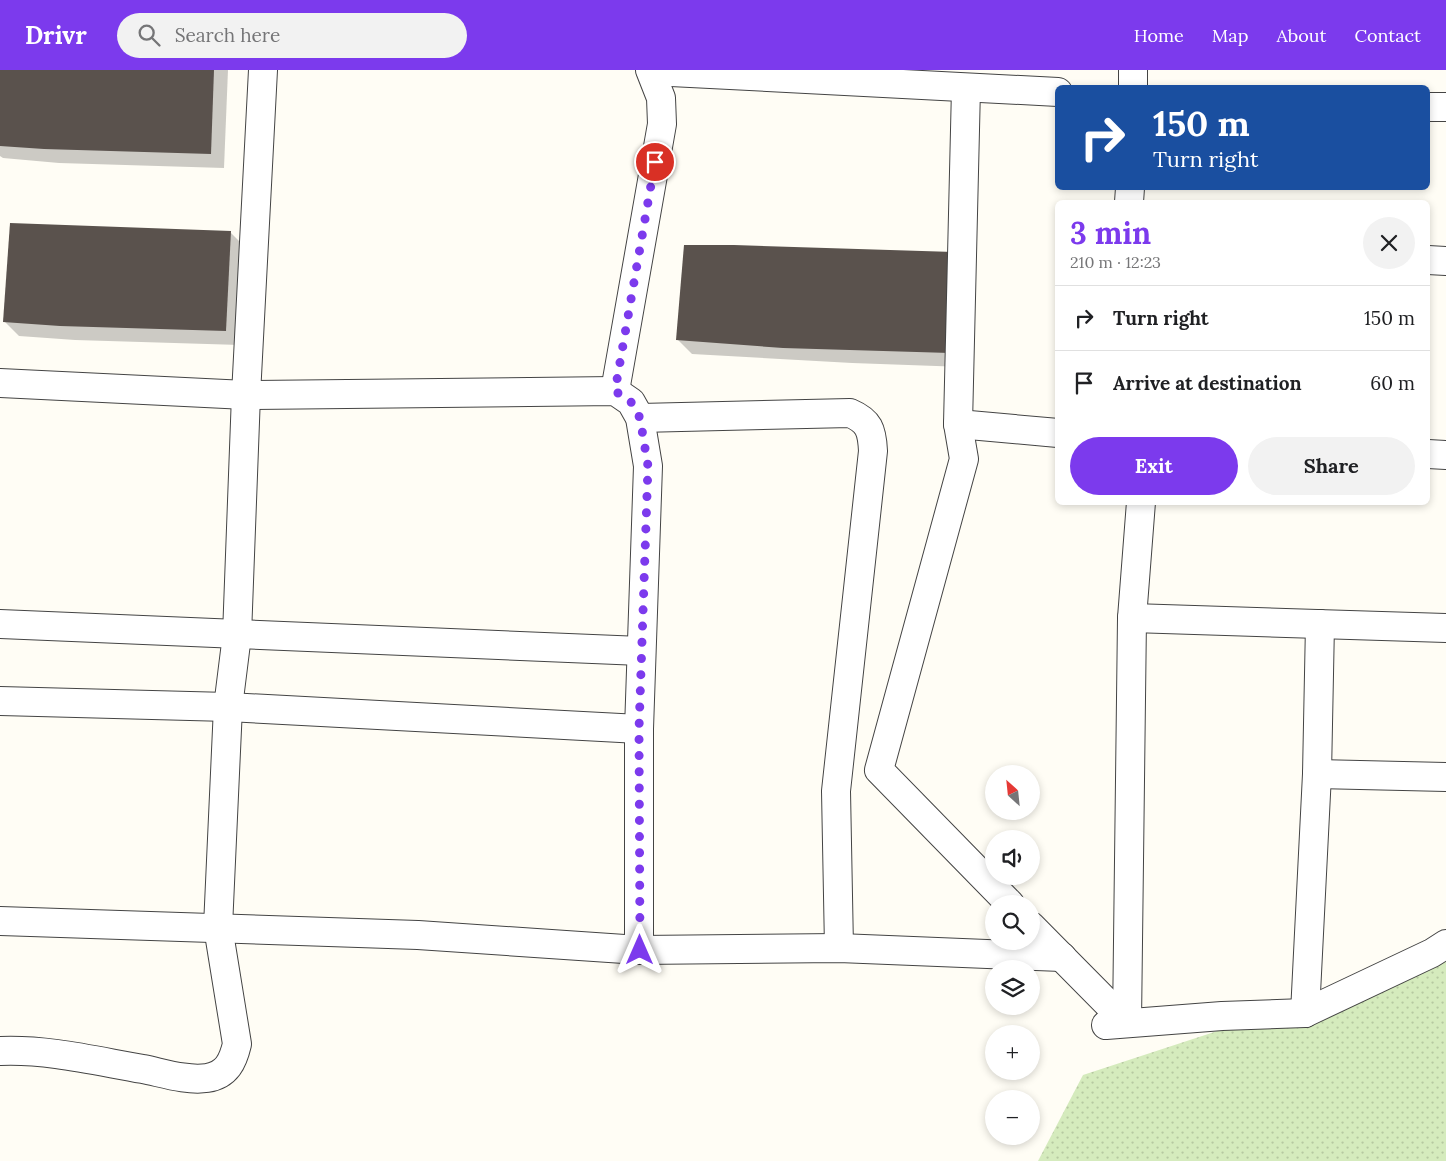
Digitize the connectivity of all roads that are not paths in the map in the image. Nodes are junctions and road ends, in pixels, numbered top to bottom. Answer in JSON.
{"nodes":[{"id":1,"x":263,"y":70,"type":"edge"},
{"id":2,"x":651,"y":70,"type":"edge"},
{"id":3,"x":1133,"y":70,"type":"edge"},
{"id":4,"x":1133,"y":85,"type":"edge"},
{"id":5,"x":966,"y":88,"type":"junction"},
{"id":6,"x":1055,"y":92,"type":"edge"},
{"id":7,"x":1430,"y":107,"type":"edge"},
{"id":8,"x":1446,"y":108,"type":"edge"},
{"id":9,"x":1430,"y":260,"type":"edge"},
{"id":10,"x":1446,"y":261,"type":"edge"},
{"id":11,"x":0,"y":383,"type":"edge"},
{"id":12,"x":615,"y":391,"type":"junction"},
{"id":13,"x":246,"y":395,"type":"junction"},
{"id":14,"x":640,"y":418,"type":"junction"},
{"id":15,"x":958,"y":424,"type":"junction"},
{"id":16,"x":1055,"y":433,"type":"edge"},
{"id":17,"x":1430,"y":454,"type":"edge"},
{"id":18,"x":1446,"y":455,"type":"edge"},
{"id":19,"x":1141,"y":505,"type":"edge"},
{"id":20,"x":1132,"y":618,"type":"junction"},
{"id":21,"x":0,"y":624,"type":"edge"},
{"id":22,"x":1320,"y":624,"type":"junction"},
{"id":23,"x":1446,"y":628,"type":"edge"},
{"id":24,"x":237,"y":635,"type":"junction"},
{"id":25,"x":641,"y":651,"type":"junction"},
{"id":26,"x":0,"y":701,"type":"edge"},
{"id":27,"x":228,"y":708,"type":"junction"},
{"id":28,"x":639,"y":729,"type":"junction"},
{"id":29,"x":1317,"y":774,"type":"junction"},
{"id":30,"x":1446,"y":777,"type":"edge"},
{"id":31,"x":1001,"y":895,"type":"edge"},
{"id":32,"x":0,"y":921,"type":"edge"},
{"id":33,"x":218,"y":927,"type":"junction"},
{"id":34,"x":1040,"y":935,"type":"edge"},
{"id":35,"x":1446,"y":944,"type":"edge"},
{"id":36,"x":839,"y":948,"type":"junction"},
{"id":37,"x":640,"y":950,"type":"junction"},
{"id":38,"x":1062,"y":957,"type":"junction"},
{"id":39,"x":1305,"y":1013,"type":"junction"},
{"id":40,"x":1117,"y":1024,"type":"junction"},
{"id":41,"x":0,"y":1051,"type":"edge"}],
"edges":[{"from":1,"to":13,"type":"street"},
{"from":2,"to":5,"type":"street"},
{"from":2,"to":12,"type":"street"},
{"from":3,"to":4,"type":"street"},
{"from":5,"to":6,"type":"street"},
{"from":5,"to":15,"type":"street"},
{"from":7,"to":8,"type":"street"},
{"from":9,"to":10,"type":"street"},
{"from":11,"to":13,"type":"street"},
{"from":12,"to":13,"type":"street"},
{"from":12,"to":14,"type":"street"},
{"from":13,"to":24,"type":"street"},
{"from":14,"to":25,"type":"street"},
{"from":14,"to":36,"type":"street"},
{"from":15,"to":16,"type":"street"},
{"from":15,"to":31,"type":"street"},
{"from":17,"to":18,"type":"street"},
{"from":19,"to":20,"type":"street"},
{"from":20,"to":22,"type":"street"},
{"from":20,"to":40,"type":"street"},
{"from":21,"to":24,"type":"street"},
{"from":22,"to":23,"type":"street"},
{"from":22,"to":29,"type":"street"},
{"from":24,"to":25,"type":"street"},
{"from":24,"to":27,"type":"street"},
{"from":25,"to":28,"type":"street"},
{"from":26,"to":27,"type":"street"},
{"from":27,"to":28,"type":"street"},
{"from":27,"to":33,"type":"street"},
{"from":28,"to":37,"type":"street"},
{"from":29,"to":30,"type":"street"},
{"from":29,"to":39,"type":"street"},
{"from":32,"to":33,"type":"street"},
{"from":33,"to":37,"type":"street"},
{"from":33,"to":41,"type":"street"},
{"from":34,"to":38,"type":"street"},
{"from":35,"to":39,"type":"street"},
{"from":36,"to":37,"type":"street"},
{"from":36,"to":38,"type":"street"},
{"from":38,"to":40,"type":"street"},
{"from":39,"to":40,"type":"street"}]}
